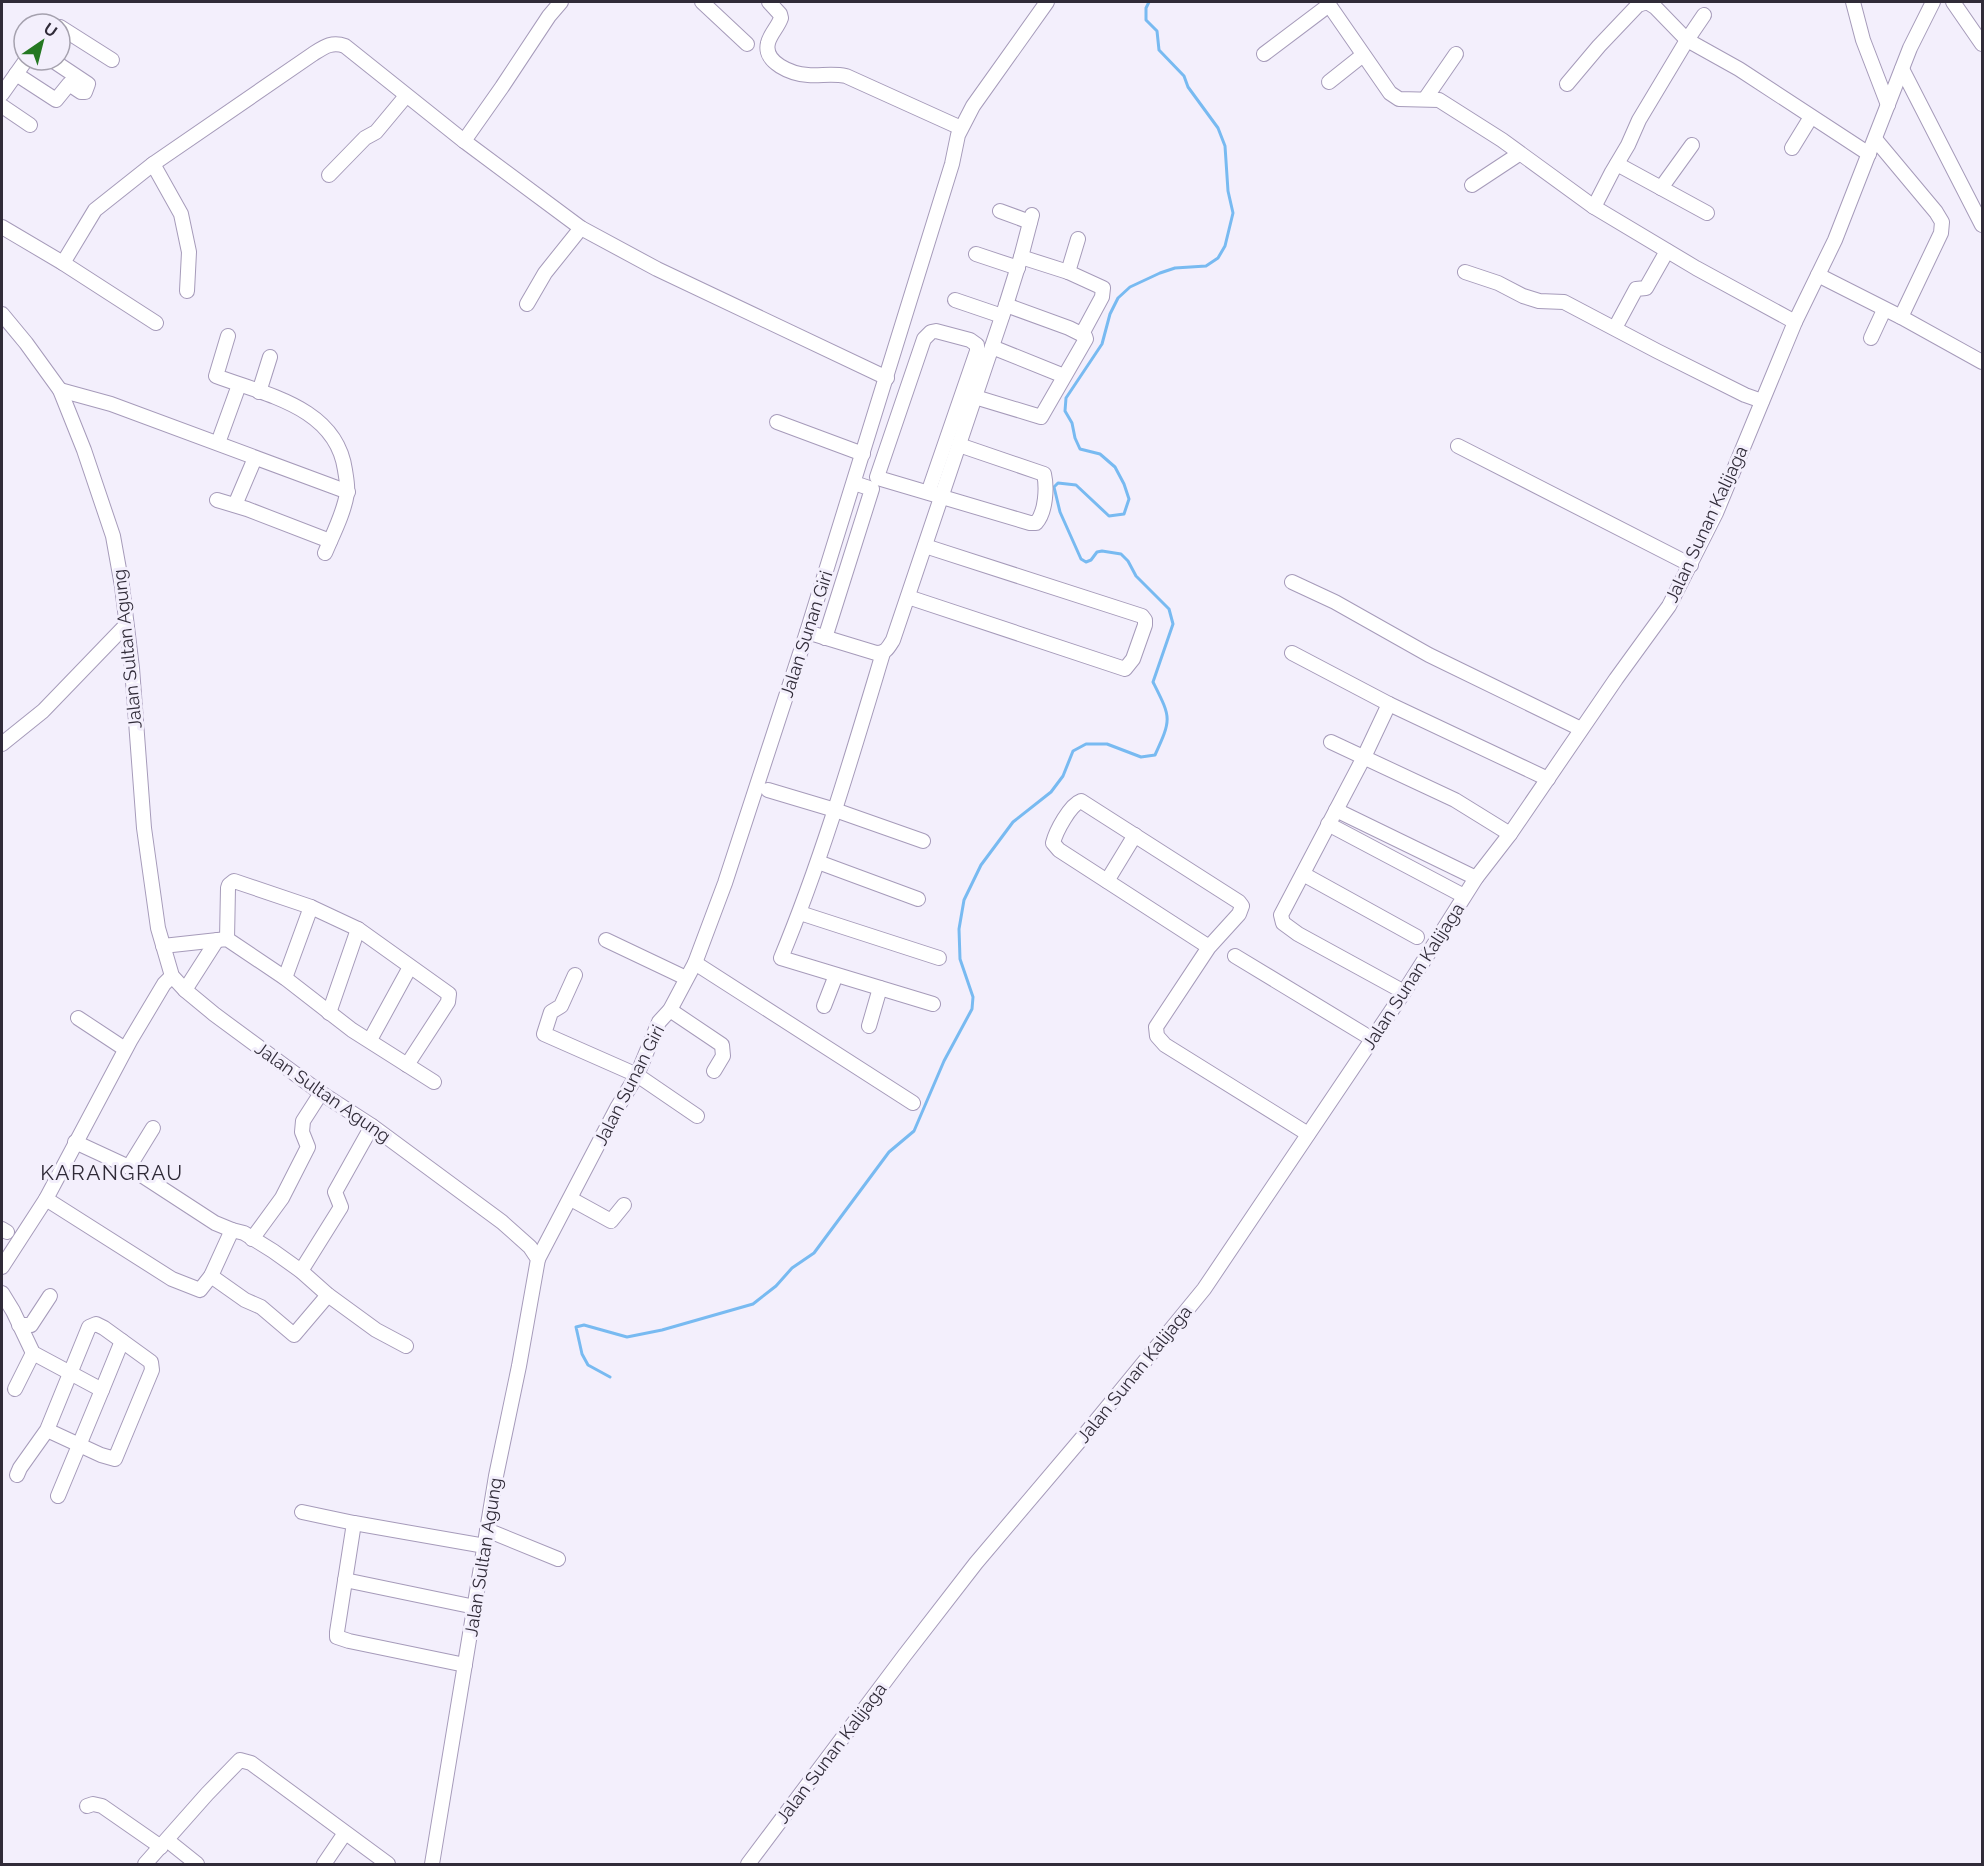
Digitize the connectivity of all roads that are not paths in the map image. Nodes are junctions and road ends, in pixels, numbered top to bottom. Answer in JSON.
{"nodes":[{"id":1,"x":561,"y":2,"type":"edge"},
{"id":2,"x":702,"y":2,"type":"edge"},
{"id":3,"x":769,"y":2,"type":"edge"},
{"id":4,"x":1047,"y":2,"type":"edge"},
{"id":5,"x":1853,"y":2,"type":"edge"},
{"id":6,"x":1933,"y":2,"type":"edge"},
{"id":7,"x":1953,"y":2,"type":"edge"},
{"id":8,"x":1328,"y":3,"type":"edge"},
{"id":9,"x":1704,"y":15,"type":"dead end"},
{"id":10,"x":72,"y":35,"type":"edge"},
{"id":11,"x":1687,"y":40,"type":"junction"},
{"id":12,"x":747,"y":44,"type":"dead end"},
{"id":13,"x":1983,"y":44,"type":"edge"},
{"id":14,"x":1264,"y":54,"type":"dead end"},
{"id":15,"x":1456,"y":54,"type":"dead end"},
{"id":16,"x":1363,"y":55,"type":"junction"},
{"id":17,"x":112,"y":60,"type":"dead end"},
{"id":18,"x":1902,"y":69,"type":"junction"},
{"id":19,"x":70,"y":72,"type":"edge"},
{"id":20,"x":16,"y":74,"type":"joint"},
{"id":21,"x":1329,"y":81,"type":"dead end"},
{"id":22,"x":1567,"y":84,"type":"dead end"},
{"id":23,"x":2,"y":94,"type":"edge"},
{"id":24,"x":406,"y":96,"type":"junction"},
{"id":25,"x":1425,"y":99,"type":"junction"},
{"id":26,"x":1888,"y":105,"type":"junction"},
{"id":27,"x":2,"y":106,"type":"edge"},
{"id":28,"x":1811,"y":117,"type":"junction"},
{"id":29,"x":30,"y":125,"type":"dead end"},
{"id":30,"x":961,"y":128,"type":"junction"},
{"id":31,"x":1875,"y":139,"type":"junction"},
{"id":32,"x":464,"y":141,"type":"junction"},
{"id":33,"x":1692,"y":144,"type":"dead end"},
{"id":34,"x":1792,"y":148,"type":"dead end"},
{"id":35,"x":1519,"y":154,"type":"junction"},
{"id":36,"x":1869,"y":154,"type":"junction"},
{"id":37,"x":153,"y":164,"type":"junction"},
{"id":38,"x":1617,"y":164,"type":"junction"},
{"id":39,"x":329,"y":174,"type":"dead end"},
{"id":40,"x":1473,"y":185,"type":"dead end"},
{"id":41,"x":1661,"y":188,"type":"junction"},
{"id":42,"x":1594,"y":207,"type":"junction"},
{"id":43,"x":1000,"y":211,"type":"dead end"},
{"id":44,"x":1707,"y":213,"type":"dead end"},
{"id":45,"x":1983,"y":225,"type":"edge"},
{"id":46,"x":2,"y":227,"type":"edge"},
{"id":47,"x":581,"y":228,"type":"junction"},
{"id":48,"x":1078,"y":239,"type":"dead end"},
{"id":49,"x":1667,"y":251,"type":"junction"},
{"id":50,"x":976,"y":254,"type":"dead end"},
{"id":51,"x":63,"y":263,"type":"junction"},
{"id":52,"x":1019,"y":263,"type":"junction"},
{"id":53,"x":1068,"y":272,"type":"junction"},
{"id":54,"x":1465,"y":272,"type":"dead end"},
{"id":55,"x":1818,"y":275,"type":"junction"},
{"id":56,"x":188,"y":291,"type":"dead end"},
{"id":57,"x":955,"y":300,"type":"dead end"},
{"id":58,"x":527,"y":304,"type":"dead end"},
{"id":59,"x":1004,"y":310,"type":"junction"},
{"id":60,"x":1884,"y":310,"type":"junction"},
{"id":61,"x":2,"y":314,"type":"edge"},
{"id":62,"x":1901,"y":317,"type":"junction"},
{"id":63,"x":1795,"y":322,"type":"junction"},
{"id":64,"x":156,"y":323,"type":"dead end"},
{"id":65,"x":1615,"y":328,"type":"junction"},
{"id":66,"x":1082,"y":334,"type":"junction"},
{"id":67,"x":228,"y":336,"type":"dead end"},
{"id":68,"x":1871,"y":338,"type":"dead end"},
{"id":69,"x":992,"y":347,"type":"junction"},
{"id":70,"x":270,"y":357,"type":"dead end"},
{"id":71,"x":1983,"y":362,"type":"edge"},
{"id":72,"x":1064,"y":376,"type":"junction"},
{"id":73,"x":887,"y":378,"type":"junction"},
{"id":74,"x":239,"y":384,"type":"junction"},
{"id":75,"x":60,"y":390,"type":"junction"},
{"id":76,"x":258,"y":392,"type":"junction"},
{"id":77,"x":975,"y":397,"type":"junction"},
{"id":78,"x":1762,"y":401,"type":"junction"},
{"id":79,"x":777,"y":422,"type":"dead end"},
{"id":80,"x":218,"y":443,"type":"junction"},
{"id":81,"x":959,"y":445,"type":"junction"},
{"id":82,"x":1458,"y":446,"type":"dead end"},
{"id":83,"x":863,"y":453,"type":"junction"},
{"id":84,"x":255,"y":458,"type":"junction"},
{"id":85,"x":854,"y":483,"type":"junction"},
{"id":86,"x":348,"y":492,"type":"junction"},
{"id":87,"x":935,"y":494,"type":"junction"},
{"id":88,"x":217,"y":500,"type":"dead end"},
{"id":89,"x":235,"y":505,"type":"junction"},
{"id":90,"x":925,"y":546,"type":"junction"},
{"id":91,"x":1691,"y":565,"type":"junction"},
{"id":92,"x":1292,"y":582,"type":"dead end"},
{"id":93,"x":908,"y":597,"type":"junction"},
{"id":94,"x":126,"y":625,"type":"junction"},
{"id":95,"x":807,"y":632,"type":"junction"},
{"id":96,"x":825,"y":638,"type":"junction"},
{"id":97,"x":883,"y":653,"type":"junction"},
{"id":98,"x":1292,"y":653,"type":"dead end"},
{"id":99,"x":1389,"y":704,"type":"junction"},
{"id":100,"x":1581,"y":729,"type":"junction"},
{"id":101,"x":1331,"y":742,"type":"dead end"},
{"id":102,"x":2,"y":744,"type":"edge"},
{"id":103,"x":1364,"y":757,"type":"junction"},
{"id":104,"x":1548,"y":779,"type":"junction"},
{"id":105,"x":768,"y":790,"type":"dead end"},
{"id":106,"x":835,"y":810,"type":"junction"},
{"id":107,"x":1336,"y":810,"type":"junction"},
{"id":108,"x":1328,"y":824,"type":"junction"},
{"id":109,"x":1379,"y":831,"type":"junction"},
{"id":110,"x":1510,"y":834,"type":"junction"},
{"id":111,"x":1135,"y":836,"type":"junction"},
{"id":112,"x":923,"y":841,"type":"dead end"},
{"id":113,"x":1371,"y":847,"type":"junction"},
{"id":114,"x":1419,"y":851,"type":"junction"},
{"id":115,"x":818,"y":862,"type":"junction"},
{"id":116,"x":1411,"y":868,"type":"junction"},
{"id":117,"x":1303,"y":874,"type":"junction"},
{"id":118,"x":1476,"y":878,"type":"junction"},
{"id":119,"x":1107,"y":881,"type":"junction"},
{"id":120,"x":1464,"y":896,"type":"junction"},
{"id":121,"x":918,"y":899,"type":"dead end"},
{"id":122,"x":310,"y":907,"type":"junction"},
{"id":123,"x":800,"y":913,"type":"junction"},
{"id":124,"x":358,"y":929,"type":"junction"},
{"id":125,"x":1417,"y":937,"type":"dead end"},
{"id":126,"x":222,"y":939,"type":"junction"},
{"id":127,"x":606,"y":940,"type":"dead end"},
{"id":128,"x":163,"y":946,"type":"junction"},
{"id":129,"x":1209,"y":947,"type":"junction"},
{"id":130,"x":1235,"y":956,"type":"dead end"},
{"id":131,"x":939,"y":958,"type":"dead end"},
{"id":132,"x":695,"y":963,"type":"junction"},
{"id":133,"x":410,"y":966,"type":"junction"},
{"id":134,"x":575,"y":975,"type":"dead end"},
{"id":135,"x":836,"y":975,"type":"junction"},
{"id":136,"x":172,"y":976,"type":"junction"},
{"id":137,"x":285,"y":978,"type":"junction"},
{"id":138,"x":686,"y":978,"type":"junction"},
{"id":139,"x":880,"y":988,"type":"junction"},
{"id":140,"x":185,"y":990,"type":"junction"},
{"id":141,"x":1404,"y":992,"type":"junction"},
{"id":142,"x":933,"y":1004,"type":"dead end"},
{"id":143,"x":824,"y":1006,"type":"dead end"},
{"id":144,"x":670,"y":1010,"type":"junction"},
{"id":145,"x":329,"y":1013,"type":"junction"},
{"id":146,"x":78,"y":1018,"type":"dead end"},
{"id":147,"x":869,"y":1026,"type":"dead end"},
{"id":148,"x":1372,"y":1040,"type":"junction"},
{"id":149,"x":370,"y":1041,"type":"junction"},
{"id":150,"x":125,"y":1049,"type":"junction"},
{"id":151,"x":407,"y":1065,"type":"junction"},
{"id":152,"x":714,"y":1071,"type":"dead end"},
{"id":153,"x":637,"y":1075,"type":"junction"},
{"id":154,"x":434,"y":1082,"type":"dead end"},
{"id":155,"x":321,"y":1093,"type":"junction"},
{"id":156,"x":913,"y":1103,"type":"dead end"},
{"id":157,"x":697,"y":1116,"type":"dead end"},
{"id":158,"x":372,"y":1126,"type":"junction"},
{"id":159,"x":153,"y":1128,"type":"dead end"},
{"id":160,"x":1308,"y":1134,"type":"junction"},
{"id":161,"x":75,"y":1142,"type":"junction"},
{"id":162,"x":129,"y":1167,"type":"junction"},
{"id":163,"x":46,"y":1199,"type":"junction"},
{"id":164,"x":571,"y":1199,"type":"junction"},
{"id":165,"x":624,"y":1204,"type":"dead end"},
{"id":166,"x":232,"y":1230,"type":"junction"},
{"id":167,"x":10,"y":1235,"type":"edge"},
{"id":168,"x":252,"y":1239,"type":"junction"},
{"id":169,"x":538,"y":1259,"type":"junction"},
{"id":170,"x":2,"y":1267,"type":"edge"},
{"id":171,"x":301,"y":1271,"type":"junction"},
{"id":172,"x":211,"y":1276,"type":"junction"},
{"id":173,"x":2,"y":1293,"type":"edge"},
{"id":174,"x":50,"y":1296,"type":"dead end"},
{"id":175,"x":328,"y":1296,"type":"junction"},
{"id":176,"x":19,"y":1325,"type":"junction"},
{"id":177,"x":122,"y":1341,"type":"junction"},
{"id":178,"x":406,"y":1346,"type":"dead end"},
{"id":179,"x":33,"y":1353,"type":"junction"},
{"id":180,"x":70,"y":1372,"type":"junction"},
{"id":181,"x":15,"y":1389,"type":"dead end"},
{"id":182,"x":102,"y":1390,"type":"junction"},
{"id":183,"x":47,"y":1430,"type":"junction"},
{"id":184,"x":80,"y":1445,"type":"junction"},
{"id":185,"x":17,"y":1475,"type":"dead end"},
{"id":186,"x":58,"y":1496,"type":"dead end"},
{"id":187,"x":302,"y":1512,"type":"dead end"},
{"id":188,"x":354,"y":1523,"type":"junction"},
{"id":189,"x":487,"y":1530,"type":"junction"},
{"id":190,"x":485,"y":1546,"type":"junction"},
{"id":191,"x":558,"y":1559,"type":"dead end"},
{"id":192,"x":345,"y":1580,"type":"junction"},
{"id":193,"x":475,"y":1607,"type":"junction"},
{"id":194,"x":465,"y":1665,"type":"junction"},
{"id":195,"x":87,"y":1806,"type":"dead end"},
{"id":196,"x":345,"y":1833,"type":"junction"},
{"id":197,"x":164,"y":1843,"type":"junction"},
{"id":198,"x":370,"y":1859,"type":"edge"},
{"id":199,"x":145,"y":1864,"type":"edge"},
{"id":200,"x":197,"y":1864,"type":"edge"},
{"id":201,"x":324,"y":1864,"type":"edge"},
{"id":202,"x":388,"y":1864,"type":"edge"},
{"id":203,"x":432,"y":1864,"type":"edge"},
{"id":204,"x":748,"y":1864,"type":"edge"}],
"edges":[{"from":1,"to":32,"type":"street"},
{"from":2,"to":12,"type":"street"},
{"from":3,"to":30,"type":"street"},
{"from":4,"to":30,"type":"street","name":"Jalan Sunan Giri"},
{"from":5,"to":26,"type":"street"},
{"from":6,"to":18,"type":"street","name":"Jalan Sunan Kalijaga"},
{"from":7,"to":13,"type":"street"},
{"from":8,"to":14,"type":"street"},
{"from":8,"to":16,"type":"street"},
{"from":9,"to":11,"type":"street"},
{"from":10,"to":17,"type":"street"},
{"from":11,"to":22,"type":"street"},
{"from":11,"to":28,"type":"street"},
{"from":11,"to":38,"type":"street"},
{"from":15,"to":25,"type":"street"},
{"from":16,"to":21,"type":"street"},
{"from":16,"to":25,"type":"street"},
{"from":18,"to":26,"type":"street","name":"Jalan Sunan Kalijaga"},
{"from":18,"to":45,"type":"street"},
{"from":19,"to":20,"type":"street"},
{"from":20,"to":23,"type":"street"},
{"from":24,"to":32,"type":"street"},
{"from":24,"to":37,"type":"street"},
{"from":24,"to":39,"type":"street"},
{"from":25,"to":35,"type":"street"},
{"from":26,"to":31,"type":"street","name":"Jalan Sunan Kalijaga"},
{"from":27,"to":29,"type":"street"},
{"from":28,"to":34,"type":"street"},
{"from":28,"to":36,"type":"street"},
{"from":30,"to":73,"type":"street","name":"Jalan Sunan Giri"},
{"from":31,"to":36,"type":"street","name":"Jalan Sunan Kalijaga"},
{"from":31,"to":62,"type":"street"},
{"from":32,"to":47,"type":"street"},
{"from":33,"to":41,"type":"street"},
{"from":35,"to":40,"type":"street"},
{"from":35,"to":42,"type":"street"},
{"from":36,"to":55,"type":"street","name":"Jalan Sunan Kalijaga"},
{"from":37,"to":51,"type":"street"},
{"from":37,"to":56,"type":"street"},
{"from":38,"to":41,"type":"street"},
{"from":38,"to":42,"type":"street"},
{"from":41,"to":44,"type":"street"},
{"from":42,"to":49,"type":"street"},
{"from":43,"to":52,"type":"street"},
{"from":46,"to":51,"type":"street"},
{"from":47,"to":58,"type":"street"},
{"from":47,"to":73,"type":"street"},
{"from":48,"to":53,"type":"street"},
{"from":49,"to":63,"type":"street"},
{"from":49,"to":65,"type":"street"},
{"from":50,"to":52,"type":"street"},
{"from":51,"to":64,"type":"street"},
{"from":52,"to":53,"type":"street"},
{"from":52,"to":59,"type":"street"},
{"from":53,"to":66,"type":"street"},
{"from":54,"to":65,"type":"street"},
{"from":55,"to":60,"type":"street"},
{"from":55,"to":63,"type":"street","name":"Jalan Sunan Kalijaga"},
{"from":57,"to":59,"type":"street"},
{"from":59,"to":66,"type":"street"},
{"from":59,"to":69,"type":"street"},
{"from":60,"to":62,"type":"street"},
{"from":60,"to":68,"type":"street"},
{"from":61,"to":75,"type":"street","name":"Jalan Sultan Agung"},
{"from":62,"to":71,"type":"street"},
{"from":63,"to":78,"type":"street","name":"Jalan Sunan Kalijaga"},
{"from":65,"to":78,"type":"street"},
{"from":66,"to":72,"type":"street"},
{"from":67,"to":74,"type":"street"},
{"from":69,"to":72,"type":"street"},
{"from":69,"to":77,"type":"street"},
{"from":70,"to":76,"type":"street"},
{"from":72,"to":77,"type":"street"},
{"from":73,"to":83,"type":"street","name":"Jalan Sunan Giri"},
{"from":74,"to":76,"type":"street"},
{"from":74,"to":80,"type":"street"},
{"from":75,"to":80,"type":"street"},
{"from":75,"to":94,"type":"street","name":"Jalan Sultan Agung"},
{"from":76,"to":86,"type":"street"},
{"from":77,"to":81,"type":"street"},
{"from":78,"to":91,"type":"street","name":"Jalan Sunan Kalijaga"},
{"from":79,"to":83,"type":"street"},
{"from":80,"to":84,"type":"street"},
{"from":81,"to":87,"type":"street"},
{"from":81,"to":87,"type":"street"},
{"from":82,"to":91,"type":"street"},
{"from":83,"to":85,"type":"street","name":"Jalan Sunan Giri"},
{"from":84,"to":86,"type":"street"},
{"from":84,"to":89,"type":"street"},
{"from":85,"to":95,"type":"street","name":"Jalan Sunan Giri"},
{"from":85,"to":96,"type":"street"},
{"from":86,"to":89,"type":"street"},
{"from":87,"to":87,"type":"street"},
{"from":87,"to":90,"type":"street"},
{"from":88,"to":89,"type":"street"},
{"from":90,"to":93,"type":"street"},
{"from":90,"to":93,"type":"street"},
{"from":91,"to":100,"type":"street","name":"Jalan Sunan Kalijaga"},
{"from":92,"to":100,"type":"street"},
{"from":93,"to":97,"type":"street"},
{"from":94,"to":102,"type":"street"},
{"from":94,"to":128,"type":"street","name":"Jalan Sultan Agung"},
{"from":95,"to":96,"type":"street"},
{"from":95,"to":132,"type":"street","name":"Jalan Sunan Giri"},
{"from":96,"to":97,"type":"street"},
{"from":97,"to":106,"type":"street"},
{"from":98,"to":99,"type":"street"},
{"from":99,"to":103,"type":"street"},
{"from":99,"to":104,"type":"street"},
{"from":100,"to":104,"type":"street","name":"Jalan Sunan Kalijaga"},
{"from":101,"to":103,"type":"street"},
{"from":103,"to":107,"type":"street"},
{"from":103,"to":110,"type":"street"},
{"from":104,"to":110,"type":"street","name":"Jalan Sunan Kalijaga"},
{"from":105,"to":106,"type":"street"},
{"from":106,"to":112,"type":"street"},
{"from":106,"to":115,"type":"street"},
{"from":107,"to":108,"type":"street"},
{"from":107,"to":109,"type":"street"},
{"from":108,"to":113,"type":"street"},
{"from":108,"to":117,"type":"street"},
{"from":109,"to":113,"type":"street"},
{"from":109,"to":114,"type":"street"},
{"from":110,"to":118,"type":"street","name":"Jalan Sunan Kalijaga"},
{"from":111,"to":119,"type":"street"},
{"from":111,"to":119,"type":"street"},
{"from":111,"to":129,"type":"street"},
{"from":113,"to":116,"type":"street"},
{"from":114,"to":116,"type":"street"},
{"from":114,"to":118,"type":"street"},
{"from":115,"to":121,"type":"street"},
{"from":115,"to":123,"type":"street"},
{"from":116,"to":120,"type":"street"},
{"from":117,"to":125,"type":"street"},
{"from":117,"to":141,"type":"street"},
{"from":118,"to":120,"type":"street","name":"Jalan Sunan Kalijaga"},
{"from":119,"to":129,"type":"street"},
{"from":120,"to":141,"type":"street","name":"Jalan Sunan Kalijaga"},
{"from":122,"to":124,"type":"street"},
{"from":122,"to":126,"type":"street"},
{"from":122,"to":137,"type":"street"},
{"from":123,"to":131,"type":"street"},
{"from":123,"to":135,"type":"street"},
{"from":124,"to":133,"type":"street"},
{"from":124,"to":145,"type":"street"},
{"from":126,"to":128,"type":"street"},
{"from":126,"to":137,"type":"street"},
{"from":126,"to":140,"type":"street"},
{"from":127,"to":138,"type":"street"},
{"from":128,"to":136,"type":"street","name":"Jalan Sultan Agung"},
{"from":129,"to":160,"type":"street"},
{"from":130,"to":148,"type":"street"},
{"from":132,"to":138,"type":"street","name":"Jalan Sunan Giri"},
{"from":132,"to":156,"type":"street"},
{"from":133,"to":149,"type":"street"},
{"from":133,"to":151,"type":"street"},
{"from":134,"to":153,"type":"street"},
{"from":135,"to":139,"type":"street"},
{"from":135,"to":143,"type":"street"},
{"from":136,"to":140,"type":"street","name":"Jalan Sultan Agung"},
{"from":136,"to":150,"type":"street"},
{"from":137,"to":145,"type":"street"},
{"from":138,"to":144,"type":"street","name":"Jalan Sunan Giri"},
{"from":139,"to":142,"type":"street"},
{"from":139,"to":147,"type":"street"},
{"from":140,"to":155,"type":"street","name":"Jalan Sultan Agung"},
{"from":141,"to":148,"type":"street","name":"Jalan Sunan Kalijaga"},
{"from":144,"to":152,"type":"street"},
{"from":144,"to":153,"type":"street","name":"Jalan Sunan Giri"},
{"from":145,"to":149,"type":"street"},
{"from":146,"to":150,"type":"street"},
{"from":148,"to":160,"type":"street","name":"Jalan Sunan Kalijaga"},
{"from":149,"to":151,"type":"street"},
{"from":150,"to":161,"type":"street"},
{"from":151,"to":154,"type":"street"},
{"from":153,"to":157,"type":"street"},
{"from":153,"to":164,"type":"street","name":"Jalan Sunan Giri"},
{"from":155,"to":158,"type":"street","name":"Jalan Sultan Agung"},
{"from":155,"to":168,"type":"street"},
{"from":158,"to":169,"type":"street","name":"Jalan Sultan Agung"},
{"from":158,"to":171,"type":"street"},
{"from":159,"to":162,"type":"street"},
{"from":160,"to":204,"type":"street","name":"Jalan Sunan Kalijaga"},
{"from":161,"to":162,"type":"street"},
{"from":161,"to":163,"type":"street"},
{"from":162,"to":166,"type":"street"},
{"from":163,"to":167,"type":"street"},
{"from":163,"to":172,"type":"street"},
{"from":164,"to":165,"type":"street"},
{"from":164,"to":169,"type":"street","name":"Jalan Sunan Giri"},
{"from":166,"to":168,"type":"street"},
{"from":166,"to":172,"type":"street"},
{"from":167,"to":170,"type":"street"},
{"from":168,"to":171,"type":"street"},
{"from":169,"to":189,"type":"street","name":"Jalan Sultan Agung"},
{"from":171,"to":175,"type":"street"},
{"from":172,"to":175,"type":"street"},
{"from":173,"to":176,"type":"street"},
{"from":174,"to":176,"type":"street"},
{"from":175,"to":178,"type":"street"},
{"from":176,"to":179,"type":"street"},
{"from":177,"to":180,"type":"street"},
{"from":177,"to":182,"type":"street"},
{"from":177,"to":184,"type":"street"},
{"from":179,"to":180,"type":"street"},
{"from":179,"to":181,"type":"street"},
{"from":180,"to":182,"type":"street"},
{"from":180,"to":183,"type":"street"},
{"from":182,"to":184,"type":"street"},
{"from":183,"to":184,"type":"street"},
{"from":183,"to":185,"type":"street"},
{"from":184,"to":186,"type":"street"},
{"from":187,"to":188,"type":"street"},
{"from":188,"to":190,"type":"street"},
{"from":188,"to":192,"type":"street"},
{"from":189,"to":190,"type":"street","name":"Jalan Sultan Agung"},
{"from":189,"to":191,"type":"street"},
{"from":190,"to":193,"type":"street","name":"Jalan Sultan Agung"},
{"from":192,"to":193,"type":"street"},
{"from":192,"to":194,"type":"street"},
{"from":193,"to":194,"type":"street","name":"Jalan Sultan Agung"},
{"from":194,"to":203,"type":"street","name":"Jalan Sultan Agung"},
{"from":195,"to":197,"type":"street"},
{"from":196,"to":197,"type":"street"},
{"from":196,"to":198,"type":"street"},
{"from":196,"to":201,"type":"street"},
{"from":197,"to":199,"type":"street"},
{"from":197,"to":200,"type":"street"},
{"from":198,"to":202,"type":"street"}]}
